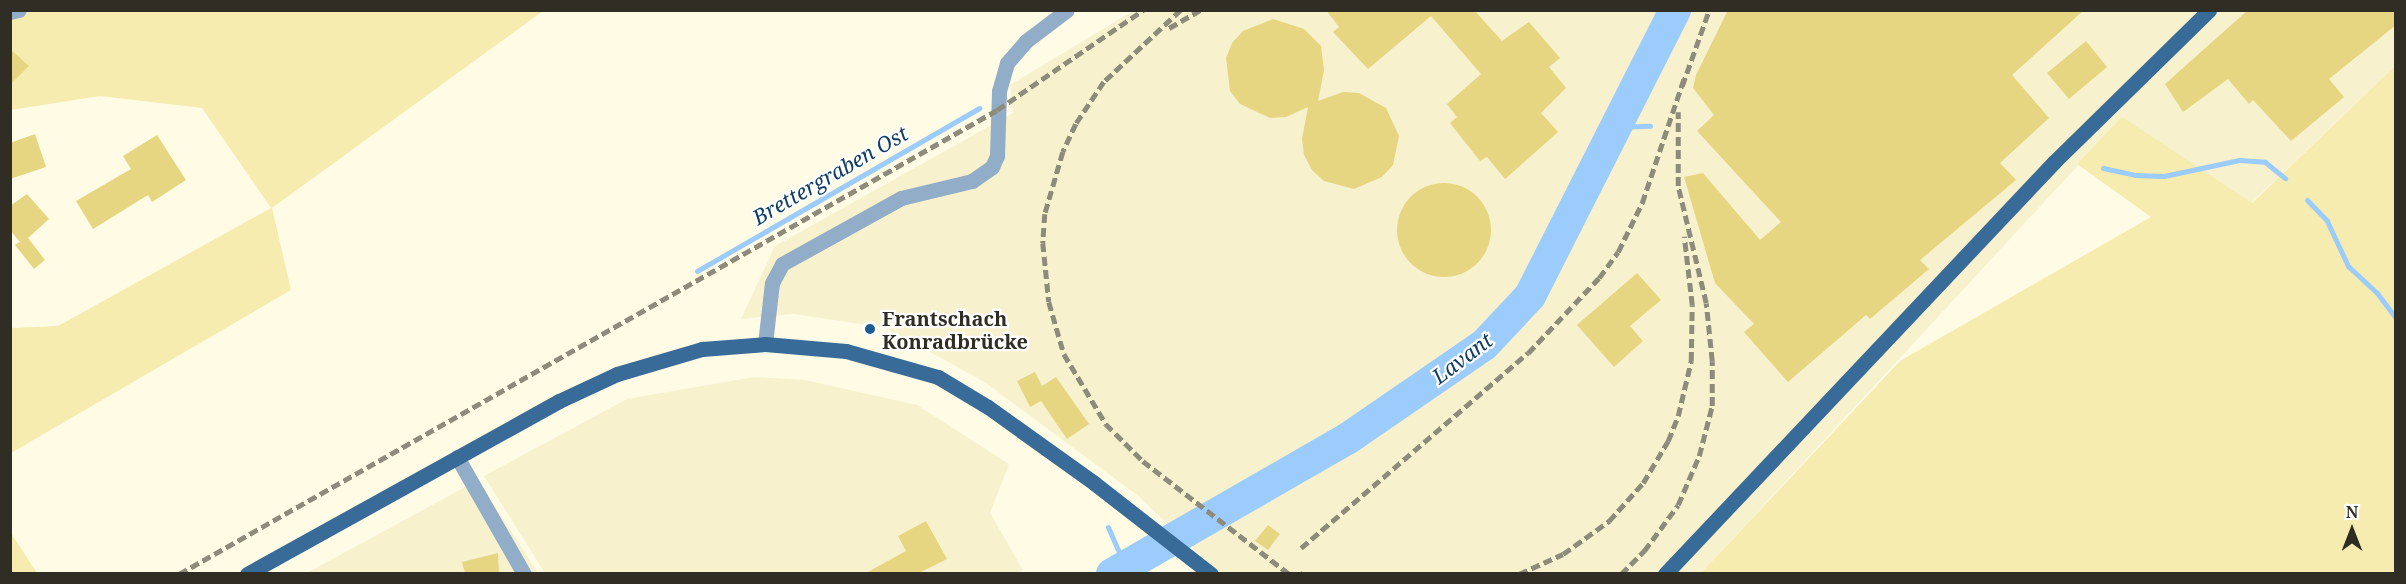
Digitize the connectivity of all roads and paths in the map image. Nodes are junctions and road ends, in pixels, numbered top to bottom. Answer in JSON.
{"nodes":[{"id":1,"x":19,"y":10,"type":"edge"},
{"id":2,"x":1067,"y":10,"type":"edge"},
{"id":3,"x":2209,"y":10,"type":"edge"},
{"id":4,"x":10,"y":12,"type":"edge"},
{"id":5,"x":765,"y":344,"type":"junction"},
{"id":6,"x":456,"y":457,"type":"junction"},
{"id":7,"x":247,"y":573,"type":"edge"},
{"id":8,"x":524,"y":573,"type":"edge"},
{"id":9,"x":1211,"y":573,"type":"edge"},
{"id":10,"x":1665,"y":573,"type":"edge"}],
"edges":[{"from":1,"to":4,"type":"street"},
{"from":2,"to":5,"type":"street"},
{"from":3,"to":10,"type":"main road"},
{"from":5,"to":6,"type":"main road"},
{"from":5,"to":9,"type":"main road"},
{"from":6,"to":7,"type":"main road"},
{"from":6,"to":8,"type":"street"}]}
